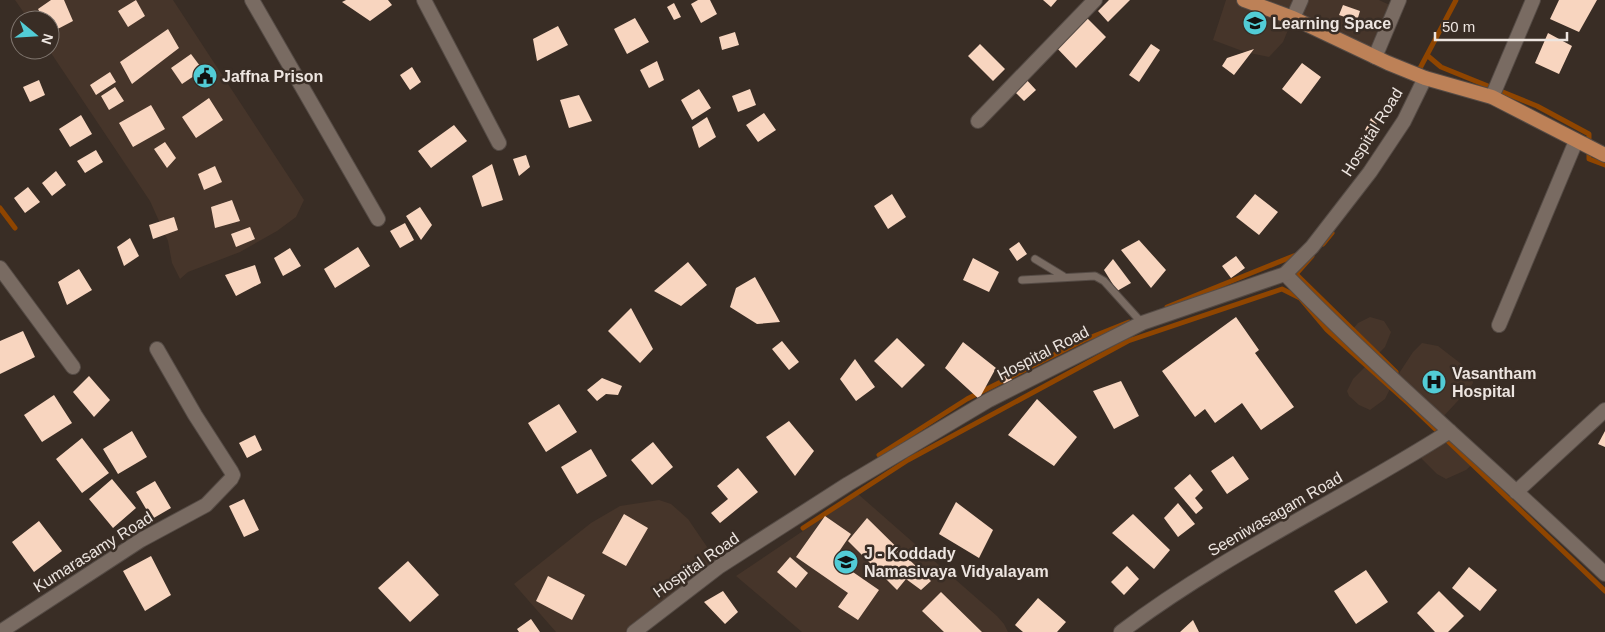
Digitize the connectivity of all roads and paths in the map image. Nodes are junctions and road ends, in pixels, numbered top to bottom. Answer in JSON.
{"nodes":[{"id":1,"x":252,"y":0,"type":"edge"},
{"id":2,"x":424,"y":0,"type":"edge"},
{"id":3,"x":1095,"y":0,"type":"edge"},
{"id":4,"x":1244,"y":0,"type":"edge"},
{"id":5,"x":1301,"y":0,"type":"edge"},
{"id":6,"x":1399,"y":0,"type":"edge"},
{"id":7,"x":1533,"y":0,"type":"edge"},
{"id":8,"x":1294,"y":18,"type":"junction"},
{"id":9,"x":1375,"y":56,"type":"junction"},
{"id":10,"x":1425,"y":78,"type":"junction"},
{"id":11,"x":1492,"y":97,"type":"junction"},
{"id":12,"x":978,"y":122,"type":"dead end"},
{"id":13,"x":1579,"y":143,"type":"junction"},
{"id":14,"x":499,"y":144,"type":"dead end"},
{"id":15,"x":1600,"y":153,"type":"edge"},
{"id":16,"x":378,"y":219,"type":"dead end"},
{"id":17,"x":1035,"y":259,"type":"dead end"},
{"id":18,"x":0,"y":268,"type":"edge"},
{"id":19,"x":1284,"y":274,"type":"junction"},
{"id":20,"x":1063,"y":276,"type":"junction"},
{"id":21,"x":1022,"y":280,"type":"dead end"},
{"id":22,"x":1142,"y":323,"type":"junction"},
{"id":23,"x":1499,"y":325,"type":"dead end"},
{"id":24,"x":157,"y":349,"type":"dead end"},
{"id":25,"x":73,"y":367,"type":"dead end"},
{"id":26,"x":1605,"y":410,"type":"edge"},
{"id":27,"x":1450,"y":431,"type":"junction"},
{"id":28,"x":1516,"y":492,"type":"junction"},
{"id":29,"x":1605,"y":574,"type":"edge"},
{"id":30,"x":0,"y":632,"type":"edge"},
{"id":31,"x":634,"y":632,"type":"edge"},
{"id":32,"x":1121,"y":632,"type":"edge"}],
"edges":[{"from":1,"to":16,"type":"street"},
{"from":2,"to":14,"type":"street"},
{"from":3,"to":12,"type":"street"},
{"from":4,"to":8,"type":"main road"},
{"from":5,"to":8,"type":"street"},
{"from":6,"to":9,"type":"street"},
{"from":7,"to":11,"type":"street"},
{"from":8,"to":9,"type":"main road"},
{"from":9,"to":10,"type":"main road"},
{"from":10,"to":11,"type":"main road"},
{"from":10,"to":19,"type":"street","name":"Hospital Road"},
{"from":11,"to":13,"type":"main road"},
{"from":13,"to":15,"type":"main road"},
{"from":13,"to":23,"type":"street"},
{"from":17,"to":20,"type":"lane"},
{"from":18,"to":25,"type":"street"},
{"from":19,"to":22,"type":"street","name":"Hospital Road"},
{"from":19,"to":27,"type":"street"},
{"from":20,"to":21,"type":"lane"},
{"from":20,"to":22,"type":"lane"},
{"from":22,"to":31,"type":"street","name":"Hospital Road"},
{"from":24,"to":30,"type":"street","name":"Kumarasamy Road"},
{"from":26,"to":28,"type":"street"},
{"from":27,"to":28,"type":"street"},
{"from":27,"to":32,"type":"street","name":"Seeniwasagam Road"},
{"from":28,"to":29,"type":"street"}]}
